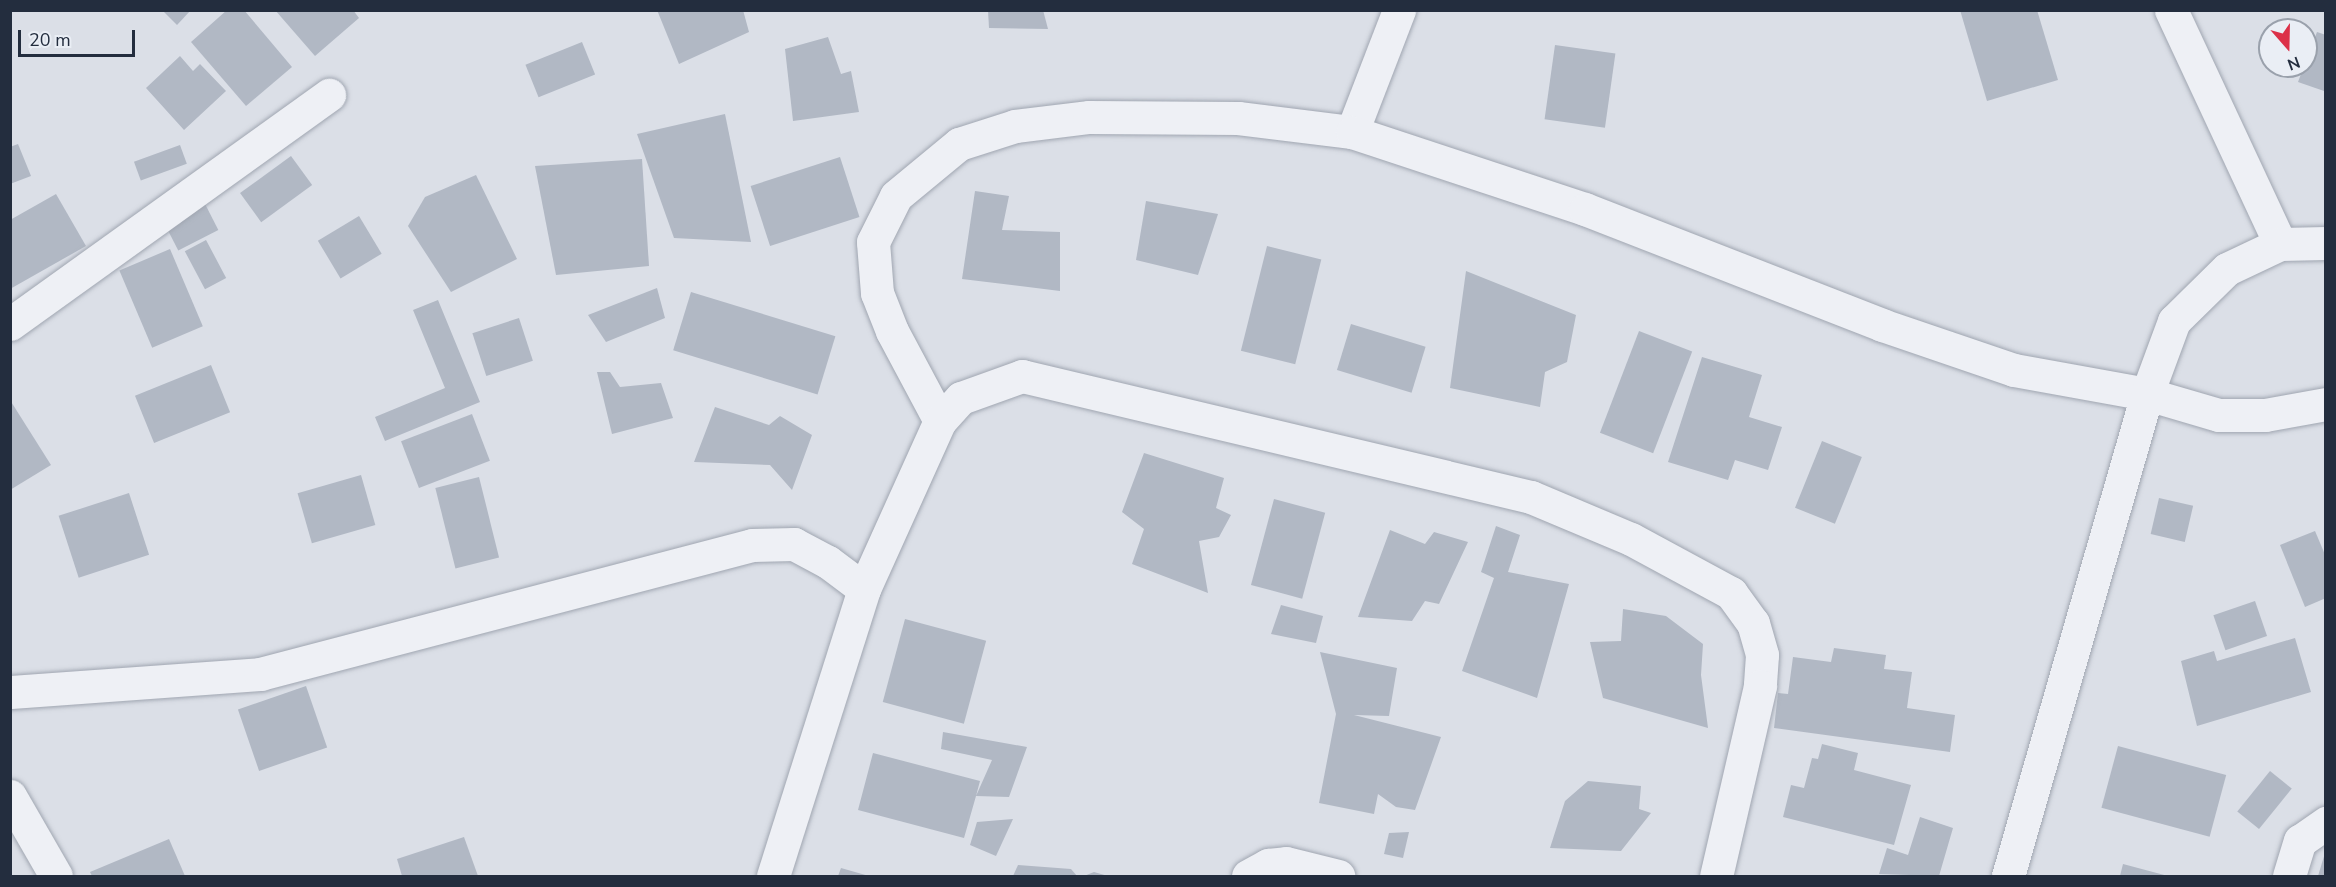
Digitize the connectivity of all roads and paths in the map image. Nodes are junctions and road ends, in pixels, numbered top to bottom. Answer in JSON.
{"nodes":[{"id":1,"x":1399,"y":10,"type":"edge"},
{"id":2,"x":2171,"y":10,"type":"edge"},
{"id":3,"x":328,"y":95,"type":"dead end"},
{"id":4,"x":1352,"y":132,"type":"junction"},
{"id":5,"x":2325,"y":243,"type":"edge"},
{"id":6,"x":2280,"y":244,"type":"junction"},
{"id":7,"x":10,"y":324,"type":"edge"},
{"id":8,"x":2146,"y":394,"type":"junction"},
{"id":9,"x":2325,"y":404,"type":"edge"},
{"id":10,"x":940,"y":421,"type":"junction"},
{"id":11,"x":864,"y":589,"type":"junction"},
{"id":12,"x":10,"y":692,"type":"edge"},
{"id":13,"x":10,"y":796,"type":"edge"},
{"id":14,"x":2325,"y":823,"type":"edge"},
{"id":15,"x":56,"y":876,"type":"edge"},
{"id":16,"x":773,"y":876,"type":"edge"},
{"id":17,"x":1248,"y":876,"type":"edge"},
{"id":18,"x":1338,"y":876,"type":"edge"},
{"id":19,"x":1716,"y":876,"type":"edge"},
{"id":20,"x":2008,"y":876,"type":"edge"},
{"id":21,"x":2289,"y":876,"type":"edge"}],
"edges":[{"from":1,"to":4,"type":"street"},
{"from":2,"to":6,"type":"street"},
{"from":3,"to":7,"type":"street"},
{"from":4,"to":8,"type":"street"},
{"from":4,"to":10,"type":"street"},
{"from":5,"to":6,"type":"street"},
{"from":6,"to":8,"type":"street"},
{"from":8,"to":9,"type":"street"},
{"from":8,"to":20,"type":"street"},
{"from":10,"to":11,"type":"street"},
{"from":10,"to":19,"type":"street"},
{"from":11,"to":12,"type":"street"},
{"from":11,"to":16,"type":"street"},
{"from":13,"to":15,"type":"street"},
{"from":14,"to":21,"type":"street"},
{"from":17,"to":18,"type":"street"}]}
